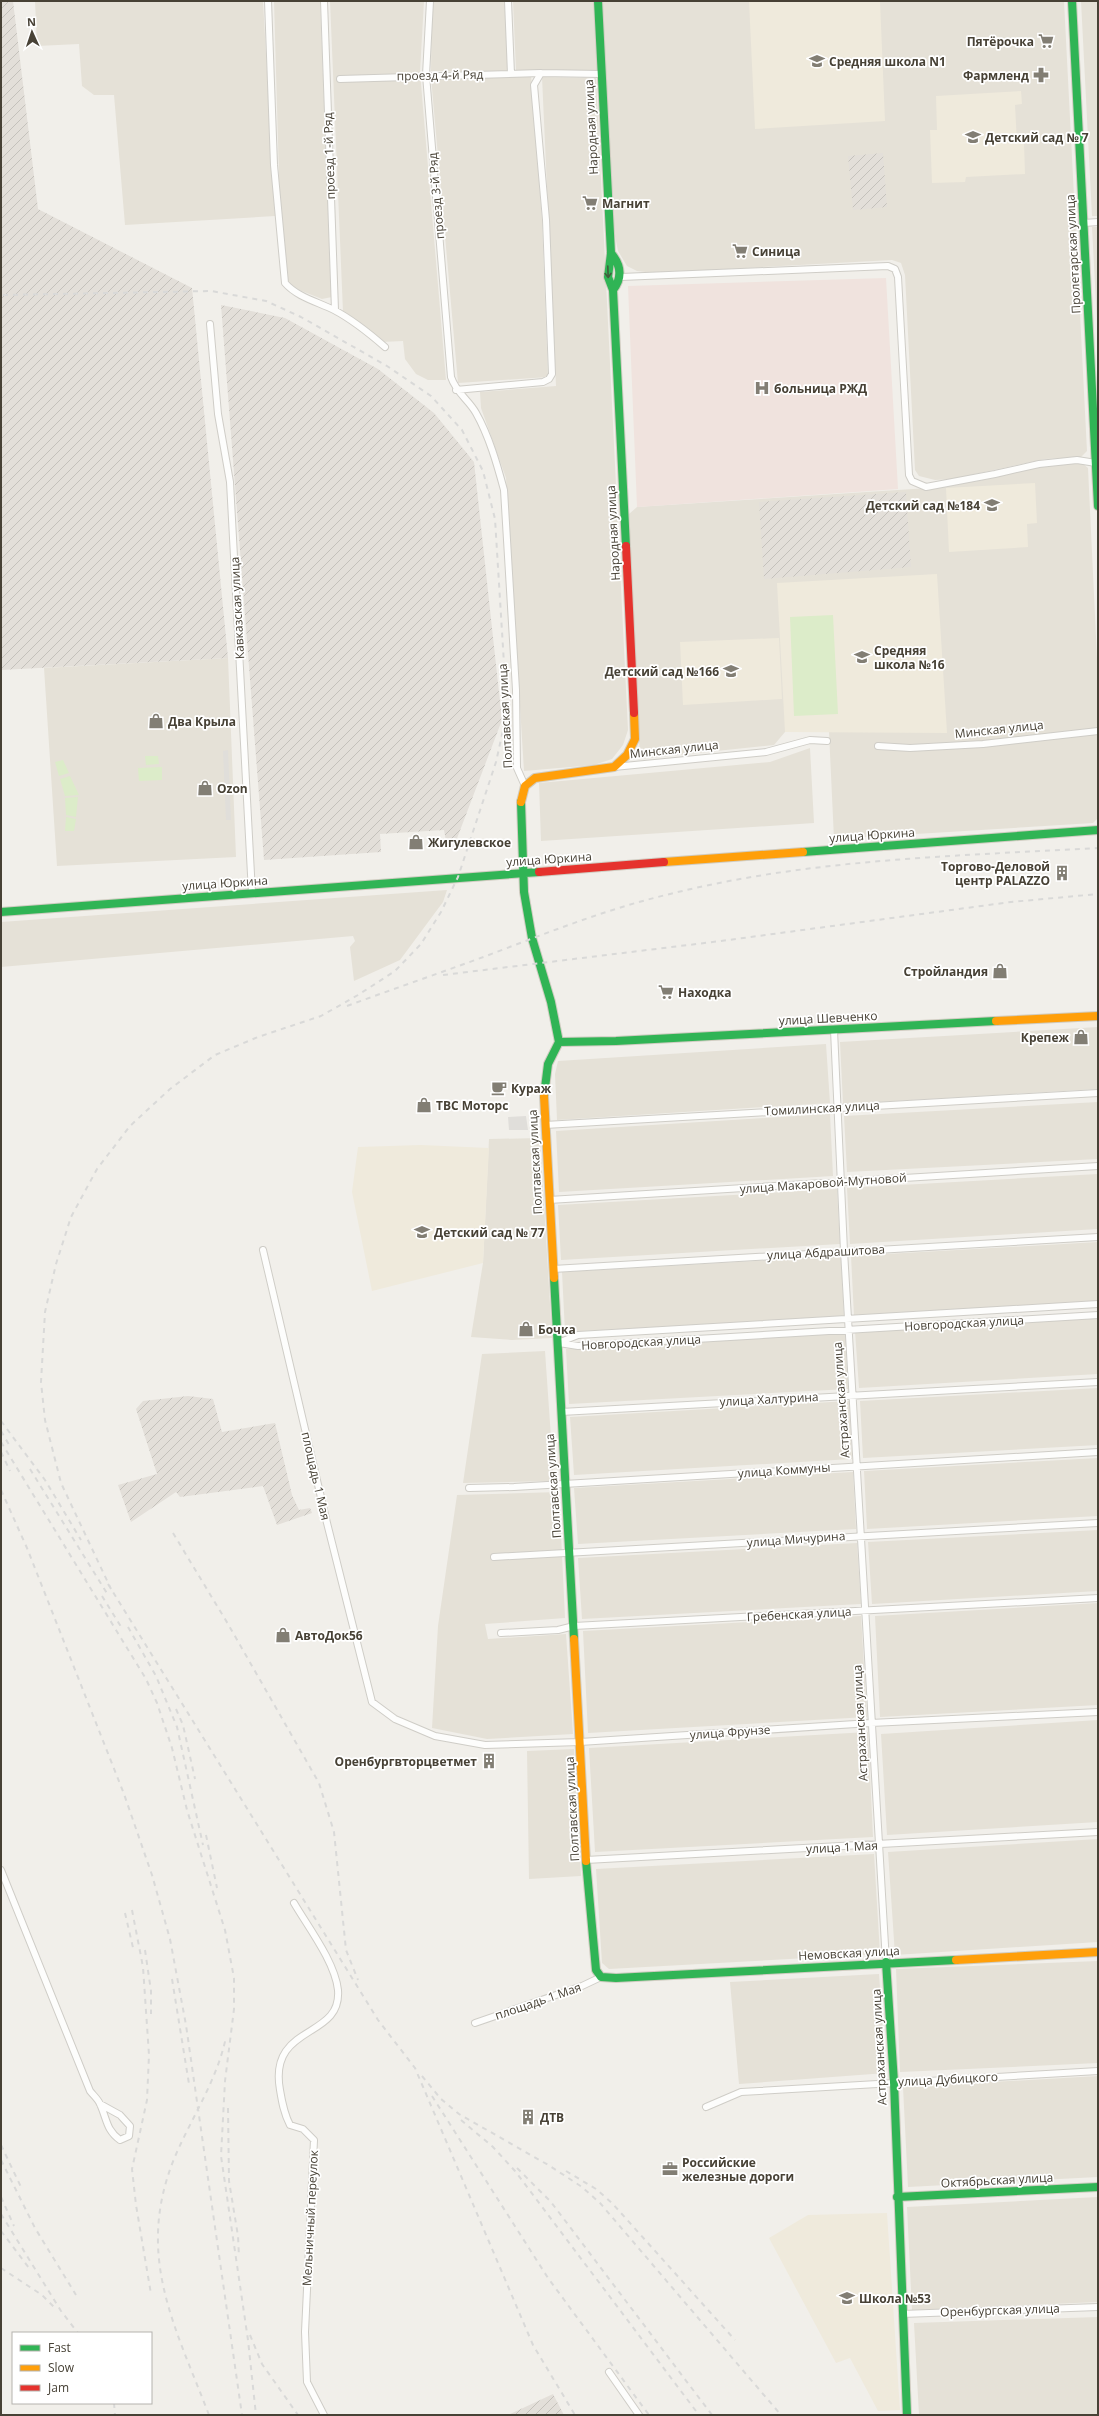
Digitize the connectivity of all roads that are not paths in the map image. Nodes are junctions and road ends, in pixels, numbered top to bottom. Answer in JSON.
{"nodes":[{"id":1,"x":268,"y":1,"type":"edge"},
{"id":2,"x":324,"y":1,"type":"edge"},
{"id":3,"x":430,"y":1,"type":"edge"},
{"id":4,"x":508,"y":1,"type":"edge"},
{"id":5,"x":598,"y":1,"type":"edge"},
{"id":6,"x":1072,"y":1,"type":"edge"},
{"id":7,"x":541,"y":73,"type":"junction"},
{"id":8,"x":511,"y":74,"type":"junction"},
{"id":9,"x":601,"y":74,"type":"junction"},
{"id":10,"x":426,"y":75,"type":"junction"},
{"id":11,"x":340,"y":78,"type":"dead end"},
{"id":12,"x":1084,"y":222,"type":"junction"},
{"id":13,"x":1098,"y":222,"type":"edge"},
{"id":14,"x":611,"y":253,"type":"junction"},
{"id":15,"x":621,"y":277,"type":"junction"},
{"id":16,"x":613,"y":290,"type":"junction"},
{"id":17,"x":335,"y":310,"type":"junction"},
{"id":18,"x":210,"y":324,"type":"dead end"},
{"id":19,"x":385,"y":347,"type":"dead end"},
{"id":20,"x":456,"y":390,"type":"junction"},
{"id":21,"x":1096,"y":463,"type":"junction"},
{"id":22,"x":1098,"y":506,"type":"edge"},
{"id":23,"x":1098,"y":731,"type":"edge"},
{"id":24,"x":827,"y":741,"type":"dead end"},
{"id":25,"x":878,"y":746,"type":"dead end"},
{"id":26,"x":614,"y":767,"type":"junction"},
{"id":27,"x":525,"y":786,"type":"junction"},
{"id":28,"x":1098,"y":830,"type":"edge"},
{"id":29,"x":523,"y":873,"type":"junction"},
{"id":30,"x":252,"y":893,"type":"junction"},
{"id":31,"x":1,"y":912,"type":"edge"},
{"id":32,"x":1098,"y":1016,"type":"edge"},
{"id":33,"x":834,"y":1030,"type":"junction"},
{"id":34,"x":559,"y":1042,"type":"junction"},
{"id":35,"x":1098,"y":1092,"type":"edge"},
{"id":36,"x":838,"y":1107,"type":"junction"},
{"id":37,"x":545,"y":1125,"type":"junction"},
{"id":38,"x":1098,"y":1166,"type":"edge"},
{"id":39,"x":841,"y":1181,"type":"junction"},
{"id":40,"x":549,"y":1200,"type":"junction"},
{"id":41,"x":1098,"y":1237,"type":"edge"},
{"id":42,"x":263,"y":1250,"type":"dead end"},
{"id":43,"x":844,"y":1251,"type":"junction"},
{"id":44,"x":553,"y":1269,"type":"junction"},
{"id":45,"x":1098,"y":1304,"type":"edge"},
{"id":46,"x":1098,"y":1315,"type":"edge"},
{"id":47,"x":848,"y":1318,"type":"junction"},
{"id":48,"x":848,"y":1329,"type":"junction"},
{"id":49,"x":558,"y":1343,"type":"junction"},
{"id":50,"x":1098,"y":1382,"type":"edge"},
{"id":51,"x":853,"y":1394,"type":"junction"},
{"id":52,"x":561,"y":1412,"type":"junction"},
{"id":53,"x":1098,"y":1452,"type":"edge"},
{"id":54,"x":857,"y":1466,"type":"junction"},
{"id":55,"x":565,"y":1484,"type":"junction"},
{"id":56,"x":470,"y":1488,"type":"dead end"},
{"id":57,"x":1098,"y":1523,"type":"edge"},
{"id":58,"x":861,"y":1534,"type":"junction"},
{"id":59,"x":570,"y":1553,"type":"junction"},
{"id":60,"x":494,"y":1556,"type":"dead end"},
{"id":61,"x":1098,"y":1598,"type":"edge"},
{"id":62,"x":866,"y":1611,"type":"junction"},
{"id":63,"x":574,"y":1626,"type":"junction"},
{"id":64,"x":501,"y":1633,"type":"dead end"},
{"id":65,"x":372,"y":1702,"type":"joint"},
{"id":66,"x":1098,"y":1712,"type":"edge"},
{"id":67,"x":871,"y":1723,"type":"junction"},
{"id":68,"x":580,"y":1742,"type":"junction"},
{"id":69,"x":1098,"y":1832,"type":"edge"},
{"id":70,"x":880,"y":1845,"type":"junction"},
{"id":71,"x":586,"y":1860,"type":"junction"},
{"id":72,"x":1,"y":1870,"type":"edge"},
{"id":73,"x":294,"y":1903,"type":"dead end"},
{"id":74,"x":1098,"y":1952,"type":"edge"},
{"id":75,"x":886,"y":1962,"type":"junction"},
{"id":76,"x":601,"y":1977,"type":"junction"},
{"id":77,"x":475,"y":2023,"type":"dead end"},
{"id":78,"x":1098,"y":2071,"type":"edge"},
{"id":79,"x":894,"y":2082,"type":"junction"},
{"id":80,"x":100,"y":2104,"type":"junction"},
{"id":81,"x":706,"y":2107,"type":"dead end"},
{"id":82,"x":1098,"y":2187,"type":"edge"},
{"id":83,"x":897,"y":2197,"type":"junction"},
{"id":84,"x":1098,"y":2307,"type":"edge"},
{"id":85,"x":902,"y":2314,"type":"junction"},
{"id":86,"x":609,"y":2372,"type":"dead end"},
{"id":87,"x":324,"y":2415,"type":"edge"},
{"id":88,"x":639,"y":2415,"type":"edge"},
{"id":89,"x":907,"y":2415,"type":"edge"}],
"edges":[{"from":1,"to":17,"type":"street"},
{"from":2,"to":17,"type":"street","name":"проезд 1-й Ряд"},
{"from":3,"to":10,"type":"street","name":"проезд 3-й Ряд"},
{"from":4,"to":8,"type":"street"},
{"from":5,"to":9,"type":"street","name":"Народная улица"},
{"from":6,"to":12,"type":"street","name":"Пролетарская улица"},
{"from":7,"to":8,"type":"street","name":"проезд 4-й Ряд"},
{"from":7,"to":9,"type":"street","name":"проезд 4-й Ряд"},
{"from":7,"to":20,"type":"street"},
{"from":8,"to":10,"type":"street","name":"проезд 4-й Ряд"},
{"from":9,"to":14,"type":"street","name":"Народная улица"},
{"from":10,"to":11,"type":"street","name":"проезд 4-й Ряд"},
{"from":10,"to":20,"type":"street","name":"проезд 3-й Ряд"},
{"from":12,"to":13,"type":"street"},
{"from":12,"to":21,"type":"street","name":"Пролетарская улица"},
{"from":14,"to":15,"type":"street","name":"Народная улица"},
{"from":14,"to":16,"type":"street","name":"Народная улица","one_way":true},
{"from":15,"to":16,"type":"street"},
{"from":15,"to":21,"type":"street"},
{"from":16,"to":26,"type":"street","name":"Народная улица"},
{"from":17,"to":19,"type":"street"},
{"from":18,"to":30,"type":"street","name":"Кавказская улица"},
{"from":20,"to":27,"type":"street","name":"Полтавская улица"},
{"from":21,"to":22,"type":"street","name":"Пролетарская улица"},
{"from":23,"to":25,"type":"street","name":"Минская улица"},
{"from":24,"to":26,"type":"street","name":"Минская улица"},
{"from":26,"to":27,"type":"street","name":"Минская улица"},
{"from":27,"to":29,"type":"street"},
{"from":28,"to":29,"type":"street","name":"улица Юркина"},
{"from":29,"to":30,"type":"street","name":"улица Юркина"},
{"from":29,"to":34,"type":"street"},
{"from":30,"to":31,"type":"street","name":"улица Юркина"},
{"from":32,"to":33,"type":"street","name":"улица Шевченко"},
{"from":33,"to":34,"type":"street","name":"улица Шевченко"},
{"from":33,"to":36,"type":"street","name":"Астраханская улица"},
{"from":34,"to":37,"type":"street","name":"Полтавская улица"},
{"from":35,"to":36,"type":"street","name":"Томилинская улица"},
{"from":36,"to":37,"type":"street","name":"Томилинская улица"},
{"from":36,"to":39,"type":"street","name":"Астраханская улица"},
{"from":37,"to":40,"type":"street","name":"Полтавская улица"},
{"from":38,"to":39,"type":"street","name":"улица Макаровой-Мутновой"},
{"from":39,"to":40,"type":"street","name":"улица Макаровой-Мутновой"},
{"from":39,"to":43,"type":"street","name":"Астраханская улица"},
{"from":40,"to":44,"type":"street","name":"Полтавская улица"},
{"from":41,"to":43,"type":"street","name":"улица Абдрашитова"},
{"from":42,"to":65,"type":"street","name":"площадь 1 Мая"},
{"from":43,"to":44,"type":"street","name":"улица Абдрашитова"},
{"from":43,"to":47,"type":"street","name":"Астраханская улица"},
{"from":44,"to":49,"type":"street","name":"Полтавская улица"},
{"from":45,"to":47,"type":"street","name":"Новгородская улица"},
{"from":46,"to":48,"type":"street","name":"Новгородская улица"},
{"from":47,"to":48,"type":"street","name":"Астраханская улица"},
{"from":47,"to":49,"type":"street","name":"Новгородская улица"},
{"from":48,"to":49,"type":"street","name":"Новгородская улица"},
{"from":48,"to":51,"type":"street","name":"Астраханская улица"},
{"from":49,"to":52,"type":"street","name":"Полтавская улица"},
{"from":50,"to":51,"type":"street","name":"улица Халтурина"},
{"from":51,"to":52,"type":"street","name":"улица Халтурина"},
{"from":51,"to":54,"type":"street","name":"Астраханская улица"},
{"from":52,"to":55,"type":"street","name":"Полтавская улица"},
{"from":53,"to":54,"type":"street","name":"улица Коммуны"},
{"from":54,"to":55,"type":"street","name":"улица Коммуны"},
{"from":54,"to":58,"type":"street","name":"Астраханская улица"},
{"from":55,"to":56,"type":"street","name":"улица Коммуны"},
{"from":55,"to":59,"type":"street","name":"Полтавская улица"},
{"from":57,"to":58,"type":"street","name":"улица Мичурина"},
{"from":58,"to":59,"type":"street","name":"улица Мичурина"},
{"from":58,"to":62,"type":"street","name":"Астраханская улица"},
{"from":59,"to":60,"type":"street","name":"улица Мичурина"},
{"from":59,"to":63,"type":"street","name":"Полтавская улица"},
{"from":61,"to":62,"type":"street","name":"Гребенская улица"},
{"from":62,"to":63,"type":"street","name":"Гребенская улица"},
{"from":62,"to":67,"type":"street","name":"Астраханская улица"},
{"from":63,"to":64,"type":"street","name":"Гребенская улица"},
{"from":63,"to":68,"type":"street","name":"Полтавская улица"},
{"from":65,"to":68,"type":"street","name":"улица Фрунзе"},
{"from":66,"to":67,"type":"street","name":"улица Фрунзе"},
{"from":67,"to":68,"type":"street","name":"улица Фрунзе"},
{"from":67,"to":70,"type":"street","name":"Астраханская улица"},
{"from":68,"to":71,"type":"street","name":"Полтавская улица"},
{"from":69,"to":70,"type":"street","name":"улица 1 Мая"},
{"from":70,"to":71,"type":"street","name":"улица 1 Мая"},
{"from":70,"to":75,"type":"street","name":"Астраханская улица"},
{"from":71,"to":76,"type":"street","name":"Полтавская улица"},
{"from":72,"to":80,"type":"street"},
{"from":73,"to":87,"type":"street","name":"Мельничный переулок"},
{"from":74,"to":75,"type":"street","name":"Немовская улица"},
{"from":75,"to":76,"type":"street","name":"Немовская улица"},
{"from":75,"to":79,"type":"street","name":"Астраханская улица"},
{"from":76,"to":77,"type":"street","name":"площадь 1 Мая"},
{"from":78,"to":79,"type":"street","name":"улица Дубицкого"},
{"from":79,"to":81,"type":"street","name":"улица Дубицкого"},
{"from":79,"to":83,"type":"street","name":"Астраханская улица"},
{"from":80,"to":80,"type":"street"},
{"from":82,"to":83,"type":"street","name":"Октябрьская улица"},
{"from":83,"to":85,"type":"street","name":"Астраханская улица"},
{"from":84,"to":85,"type":"street","name":"Оренбургская улица"},
{"from":85,"to":89,"type":"street","name":"Астраханская улица"},
{"from":86,"to":88,"type":"street"}]}
